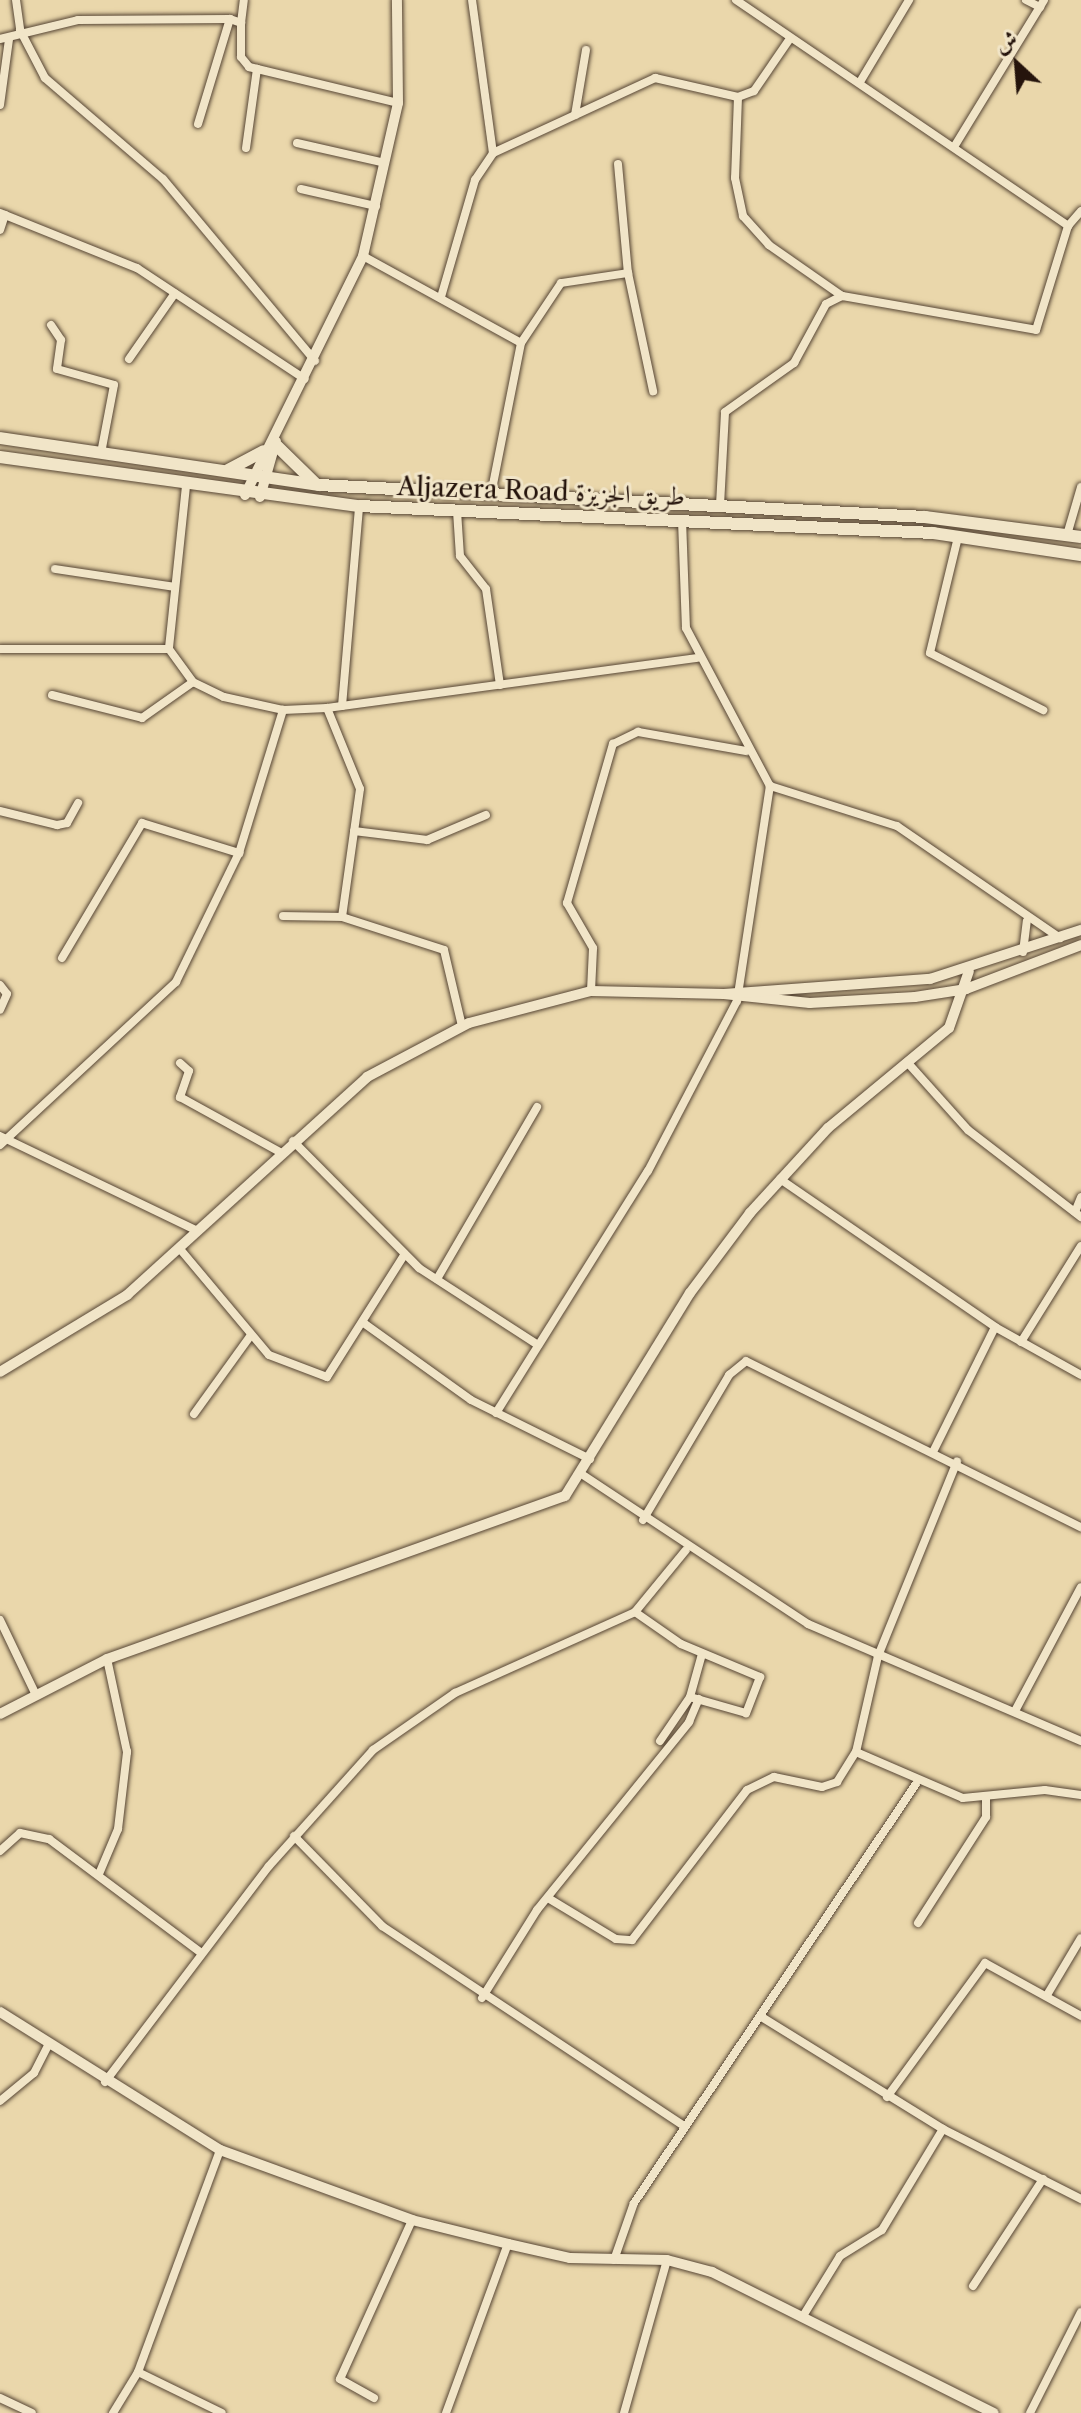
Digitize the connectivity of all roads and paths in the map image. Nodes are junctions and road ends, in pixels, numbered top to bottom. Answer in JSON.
{"nodes":[{"id":1,"x":16,"y":0,"type":"edge"},
{"id":2,"x":244,"y":0,"type":"edge"},
{"id":3,"x":397,"y":0,"type":"edge"},
{"id":4,"x":472,"y":0,"type":"edge"},
{"id":5,"x":736,"y":0,"type":"edge"},
{"id":6,"x":909,"y":0,"type":"edge"},
{"id":7,"x":1026,"y":0,"type":"edge"},
{"id":8,"x":1042,"y":4,"type":"edge"},
{"id":9,"x":230,"y":19,"type":"junction"},
{"id":10,"x":241,"y":23,"type":"junction"},
{"id":11,"x":20,"y":30,"type":"junction"},
{"id":12,"x":4,"y":39,"type":"edge"},
{"id":13,"x":789,"y":40,"type":"junction"},
{"id":14,"x":586,"y":50,"type":"dead end"},
{"id":15,"x":257,"y":69,"type":"junction"},
{"id":16,"x":860,"y":82,"type":"junction"},
{"id":17,"x":738,"y":97,"type":"junction"},
{"id":18,"x":398,"y":103,"type":"junction"},
{"id":19,"x":0,"y":105,"type":"edge"},
{"id":20,"x":575,"y":115,"type":"junction"},
{"id":21,"x":198,"y":124,"type":"dead end"},
{"id":22,"x":297,"y":143,"type":"dead end"},
{"id":23,"x":954,"y":147,"type":"junction"},
{"id":24,"x":246,"y":148,"type":"dead end"},
{"id":25,"x":493,"y":153,"type":"junction"},
{"id":26,"x":385,"y":163,"type":"junction"},
{"id":27,"x":618,"y":164,"type":"dead end"},
{"id":28,"x":301,"y":189,"type":"dead end"},
{"id":29,"x":376,"y":206,"type":"junction"},
{"id":30,"x":1081,"y":211,"type":"edge"},
{"id":31,"x":2,"y":214,"type":"edge"},
{"id":32,"x":1068,"y":226,"type":"junction"},
{"id":33,"x":0,"y":230,"type":"edge"},
{"id":34,"x":363,"y":256,"type":"junction"},
{"id":35,"x":628,"y":273,"type":"junction"},
{"id":36,"x":175,"y":293,"type":"junction"},
{"id":37,"x":842,"y":296,"type":"junction"},
{"id":38,"x":441,"y":297,"type":"junction"},
{"id":39,"x":51,"y":325,"type":"dead end"},
{"id":40,"x":521,"y":343,"type":"junction"},
{"id":41,"x":129,"y":359,"type":"dead end"},
{"id":42,"x":315,"y":361,"type":"junction"},
{"id":43,"x":306,"y":379,"type":"junction"},
{"id":44,"x":653,"y":391,"type":"dead end"},
{"id":45,"x":0,"y":438,"type":"edge"},
{"id":46,"x":276,"y":440,"type":"junction"},
{"id":47,"x":263,"y":451,"type":"junction"},
{"id":48,"x":101,"y":453,"type":"junction"},
{"id":49,"x":0,"y":457,"type":"edge"},
{"id":50,"x":219,"y":472,"type":"junction"},
{"id":51,"x":258,"y":478,"type":"junction"},
{"id":52,"x":319,"y":485,"type":"junction"},
{"id":53,"x":186,"y":486,"type":"junction"},
{"id":54,"x":1081,"y":487,"type":"edge"},
{"id":55,"x":245,"y":495,"type":"junction"},
{"id":56,"x":491,"y":495,"type":"junction"},
{"id":57,"x":260,"y":497,"type":"junction"},
{"id":58,"x":720,"y":505,"type":"junction"},
{"id":59,"x":359,"y":506,"type":"junction"},
{"id":60,"x":457,"y":511,"type":"junction"},
{"id":61,"x":682,"y":520,"type":"junction"},
{"id":62,"x":1067,"y":535,"type":"junction"},
{"id":63,"x":958,"y":537,"type":"junction"},
{"id":64,"x":1081,"y":537,"type":"edge"},
{"id":65,"x":1081,"y":555,"type":"edge"},
{"id":66,"x":55,"y":569,"type":"dead end"},
{"id":67,"x":175,"y":587,"type":"junction"},
{"id":68,"x":0,"y":649,"type":"edge"},
{"id":69,"x":169,"y":649,"type":"junction"},
{"id":70,"x":698,"y":658,"type":"junction"},
{"id":71,"x":193,"y":682,"type":"junction"},
{"id":72,"x":500,"y":685,"type":"junction"},
{"id":73,"x":52,"y":695,"type":"dead end"},
{"id":74,"x":342,"y":706,"type":"junction"},
{"id":75,"x":327,"y":708,"type":"junction"},
{"id":76,"x":283,"y":710,"type":"junction"},
{"id":77,"x":1043,"y":710,"type":"dead end"},
{"id":78,"x":746,"y":751,"type":"junction"},
{"id":79,"x":770,"y":786,"type":"junction"},
{"id":80,"x":78,"y":803,"type":"dead end"},
{"id":81,"x":0,"y":811,"type":"edge"},
{"id":82,"x":486,"y":815,"type":"dead end"},
{"id":83,"x":354,"y":831,"type":"junction"},
{"id":84,"x":239,"y":853,"type":"junction"},
{"id":85,"x":283,"y":916,"type":"dead end"},
{"id":86,"x":342,"y":917,"type":"junction"},
{"id":87,"x":1027,"y":921,"type":"junction"},
{"id":88,"x":1081,"y":930,"type":"edge"},
{"id":89,"x":1061,"y":938,"type":"junction"},
{"id":90,"x":1081,"y":945,"type":"edge"},
{"id":91,"x":1023,"y":952,"type":"junction"},
{"id":92,"x":62,"y":958,"type":"dead end"},
{"id":93,"x":969,"y":971,"type":"junction"},
{"id":94,"x":0,"y":985,"type":"edge"},
{"id":95,"x":743,"y":988,"type":"junction"},
{"id":96,"x":966,"y":989,"type":"junction"},
{"id":97,"x":591,"y":991,"type":"junction"},
{"id":98,"x":724,"y":994,"type":"junction"},
{"id":99,"x":737,"y":1001,"type":"junction"},
{"id":100,"x":0,"y":1010,"type":"edge"},
{"id":101,"x":462,"y":1026,"type":"junction"},
{"id":102,"x":907,"y":1062,"type":"junction"},
{"id":103,"x":180,"y":1063,"type":"dead end"},
{"id":104,"x":537,"y":1107,"type":"dead end"},
{"id":105,"x":2,"y":1141,"type":"edge"},
{"id":106,"x":293,"y":1141,"type":"junction"},
{"id":107,"x":282,"y":1153,"type":"junction"},
{"id":108,"x":780,"y":1179,"type":"junction"},
{"id":109,"x":1081,"y":1197,"type":"edge"},
{"id":110,"x":1078,"y":1214,"type":"edge"},
{"id":111,"x":197,"y":1231,"type":"junction"},
{"id":112,"x":1081,"y":1246,"type":"edge"},
{"id":113,"x":180,"y":1249,"type":"junction"},
{"id":114,"x":404,"y":1255,"type":"junction"},
{"id":115,"x":437,"y":1279,"type":"junction"},
{"id":116,"x":365,"y":1324,"type":"junction"},
{"id":117,"x":995,"y":1327,"type":"junction"},
{"id":118,"x":251,"y":1335,"type":"junction"},
{"id":119,"x":1021,"y":1342,"type":"junction"},
{"id":120,"x":538,"y":1345,"type":"junction"},
{"id":121,"x":0,"y":1372,"type":"edge"},
{"id":122,"x":1081,"y":1375,"type":"edge"},
{"id":123,"x":496,"y":1413,"type":"junction"},
{"id":124,"x":194,"y":1414,"type":"dead end"},
{"id":125,"x":934,"y":1450,"type":"junction"},
{"id":126,"x":590,"y":1459,"type":"junction"},
{"id":127,"x":957,"y":1461,"type":"junction"},
{"id":128,"x":583,"y":1475,"type":"junction"},
{"id":129,"x":643,"y":1520,"type":"junction"},
{"id":130,"x":1081,"y":1527,"type":"edge"},
{"id":131,"x":686,"y":1550,"type":"junction"},
{"id":132,"x":1081,"y":1587,"type":"edge"},
{"id":133,"x":635,"y":1612,"type":"junction"},
{"id":134,"x":0,"y":1620,"type":"edge"},
{"id":135,"x":702,"y":1654,"type":"junction"},
{"id":136,"x":878,"y":1656,"type":"junction"},
{"id":137,"x":107,"y":1659,"type":"junction"},
{"id":138,"x":35,"y":1693,"type":"junction"},
{"id":139,"x":694,"y":1698,"type":"junction"},
{"id":140,"x":1015,"y":1711,"type":"junction"},
{"id":141,"x":0,"y":1714,"type":"edge"},
{"id":142,"x":660,"y":1741,"type":"dead end"},
{"id":143,"x":1081,"y":1741,"type":"edge"},
{"id":144,"x":856,"y":1752,"type":"junction"},
{"id":145,"x":916,"y":1784,"type":"junction"},
{"id":146,"x":1081,"y":1795,"type":"edge"},
{"id":147,"x":986,"y":1799,"type":"junction"},
{"id":148,"x":294,"y":1836,"type":"junction"},
{"id":149,"x":0,"y":1851,"type":"edge"},
{"id":150,"x":99,"y":1874,"type":"junction"},
{"id":151,"x":548,"y":1898,"type":"junction"},
{"id":152,"x":918,"y":1923,"type":"dead end"},
{"id":153,"x":1081,"y":1938,"type":"edge"},
{"id":154,"x":200,"y":1952,"type":"junction"},
{"id":155,"x":1047,"y":1995,"type":"junction"},
{"id":156,"x":482,"y":1998,"type":"junction"},
{"id":157,"x":0,"y":2012,"type":"edge"},
{"id":158,"x":760,"y":2016,"type":"junction"},
{"id":159,"x":1081,"y":2016,"type":"edge"},
{"id":160,"x":48,"y":2046,"type":"junction"},
{"id":161,"x":105,"y":2083,"type":"junction"},
{"id":162,"x":887,"y":2097,"type":"junction"},
{"id":163,"x":0,"y":2101,"type":"edge"},
{"id":164,"x":684,"y":2126,"type":"junction"},
{"id":165,"x":943,"y":2129,"type":"junction"},
{"id":166,"x":220,"y":2150,"type":"junction"},
{"id":167,"x":1043,"y":2179,"type":"junction"},
{"id":168,"x":1081,"y":2199,"type":"edge"},
{"id":169,"x":412,"y":2220,"type":"junction"},
{"id":170,"x":508,"y":2244,"type":"junction"},
{"id":171,"x":614,"y":2260,"type":"junction"},
{"id":172,"x":667,"y":2260,"type":"junction"},
{"id":173,"x":973,"y":2286,"type":"dead end"},
{"id":174,"x":1081,"y":2312,"type":"edge"},
{"id":175,"x":803,"y":2316,"type":"junction"},
{"id":176,"x":138,"y":2372,"type":"junction"},
{"id":177,"x":0,"y":2398,"type":"edge"},
{"id":178,"x":374,"y":2398,"type":"dead end"},
{"id":179,"x":32,"y":2413,"type":"edge"},
{"id":180,"x":113,"y":2413,"type":"edge"},
{"id":181,"x":222,"y":2413,"type":"edge"},
{"id":182,"x":446,"y":2413,"type":"edge"},
{"id":183,"x":624,"y":2413,"type":"edge"},
{"id":184,"x":994,"y":2413,"type":"edge"},
{"id":185,"x":1030,"y":2413,"type":"edge"}],
"edges":[{"from":1,"to":11,"type":"street"},
{"from":2,"to":10,"type":"street"},
{"from":3,"to":18,"type":"street"},
{"from":4,"to":25,"type":"street"},
{"from":5,"to":13,"type":"street"},
{"from":6,"to":16,"type":"street"},
{"from":7,"to":8,"type":"street"},
{"from":8,"to":23,"type":"street"},
{"from":9,"to":10,"type":"street"},
{"from":9,"to":11,"type":"street"},
{"from":9,"to":21,"type":"street"},
{"from":10,"to":15,"type":"street"},
{"from":11,"to":12,"type":"street"},
{"from":11,"to":42,"type":"street"},
{"from":12,"to":19,"type":"street"},
{"from":13,"to":16,"type":"street"},
{"from":13,"to":17,"type":"street"},
{"from":14,"to":20,"type":"street"},
{"from":15,"to":18,"type":"street"},
{"from":15,"to":24,"type":"street"},
{"from":16,"to":23,"type":"street"},
{"from":17,"to":20,"type":"street"},
{"from":17,"to":37,"type":"street"},
{"from":18,"to":26,"type":"street"},
{"from":20,"to":25,"type":"street"},
{"from":22,"to":26,"type":"street"},
{"from":23,"to":32,"type":"street"},
{"from":25,"to":38,"type":"street"},
{"from":26,"to":29,"type":"street"},
{"from":27,"to":35,"type":"street"},
{"from":28,"to":29,"type":"street"},
{"from":29,"to":34,"type":"street"},
{"from":30,"to":32,"type":"street"},
{"from":31,"to":33,"type":"street"},
{"from":31,"to":36,"type":"street"},
{"from":32,"to":37,"type":"street"},
{"from":34,"to":38,"type":"street"},
{"from":34,"to":42,"type":"street"},
{"from":35,"to":40,"type":"street"},
{"from":35,"to":44,"type":"street"},
{"from":36,"to":41,"type":"street"},
{"from":36,"to":43,"type":"street"},
{"from":37,"to":58,"type":"street"},
{"from":38,"to":40,"type":"street"},
{"from":39,"to":48,"type":"street"},
{"from":40,"to":56,"type":"street"},
{"from":42,"to":43,"type":"street"},
{"from":43,"to":46,"type":"street"},
{"from":45,"to":48,"type":"main road","name":"Aljazera Road طريق الجزيزة"},
{"from":46,"to":47,"type":"street"},
{"from":46,"to":51,"type":"street"},
{"from":46,"to":52,"type":"main road"},
{"from":47,"to":50,"type":"main road"},
{"from":47,"to":51,"type":"street"},
{"from":48,"to":50,"type":"main road","name":"Aljazera Road طريق الجزيزة"},
{"from":49,"to":53,"type":"main road","name":"Aljazera Road طريق الجزيزة"},
{"from":50,"to":51,"type":"main road","name":"Aljazera Road طريق الجزيزة"},
{"from":51,"to":52,"type":"main road","name":"Aljazera Road طريق الجزيزة"},
{"from":51,"to":55,"type":"street"},
{"from":51,"to":57,"type":"street"},
{"from":52,"to":56,"type":"main road","name":"Aljazera Road طريق الجزيزة"},
{"from":53,"to":55,"type":"main road","name":"Aljazera Road طريق الجزيزة"},
{"from":53,"to":67,"type":"street"},
{"from":54,"to":62,"type":"street"},
{"from":55,"to":57,"type":"main road","name":"Aljazera Road طريق الجزيزة"},
{"from":56,"to":58,"type":"main road","name":"Aljazera Road طريق الجزيزة"},
{"from":57,"to":59,"type":"main road","name":"Aljazera Road طريق الجزيزة"},
{"from":58,"to":62,"type":"main road","name":"Aljazera Road طريق الجزيزة"},
{"from":59,"to":60,"type":"main road","name":"Aljazera Road طريق الجزيزة"},
{"from":59,"to":74,"type":"street"},
{"from":60,"to":61,"type":"main road","name":"Aljazera Road طريق الجزيزة"},
{"from":60,"to":72,"type":"street"},
{"from":61,"to":63,"type":"main road","name":"Aljazera Road طريق الجزيزة"},
{"from":61,"to":70,"type":"street"},
{"from":62,"to":64,"type":"main road","name":"Aljazera Road طريق الجزيزة"},
{"from":63,"to":65,"type":"main road","name":"Aljazera Road طريق الجزيزة"},
{"from":63,"to":77,"type":"street"},
{"from":66,"to":67,"type":"street"},
{"from":67,"to":69,"type":"street"},
{"from":68,"to":69,"type":"street"},
{"from":69,"to":71,"type":"street"},
{"from":70,"to":72,"type":"street"},
{"from":70,"to":78,"type":"street"},
{"from":71,"to":73,"type":"street"},
{"from":71,"to":76,"type":"street"},
{"from":72,"to":74,"type":"street"},
{"from":74,"to":75,"type":"street"},
{"from":75,"to":76,"type":"street"},
{"from":75,"to":83,"type":"street"},
{"from":76,"to":84,"type":"street"},
{"from":78,"to":79,"type":"street"},
{"from":78,"to":97,"type":"street"},
{"from":79,"to":87,"type":"street"},
{"from":79,"to":95,"type":"street"},
{"from":80,"to":81,"type":"street"},
{"from":82,"to":83,"type":"street"},
{"from":83,"to":86,"type":"street"},
{"from":84,"to":92,"type":"street"},
{"from":84,"to":105,"type":"street"},
{"from":85,"to":86,"type":"street"},
{"from":86,"to":101,"type":"street"},
{"from":87,"to":89,"type":"street"},
{"from":87,"to":91,"type":"street"},
{"from":88,"to":89,"type":"street"},
{"from":89,"to":91,"type":"street"},
{"from":90,"to":96,"type":"street"},
{"from":91,"to":93,"type":"street"},
{"from":93,"to":95,"type":"street"},
{"from":93,"to":96,"type":"street"},
{"from":94,"to":100,"type":"street"},
{"from":95,"to":98,"type":"street"},
{"from":95,"to":99,"type":"street"},
{"from":96,"to":99,"type":"street"},
{"from":96,"to":102,"type":"street"},
{"from":97,"to":98,"type":"street"},
{"from":97,"to":101,"type":"street"},
{"from":98,"to":99,"type":"street"},
{"from":99,"to":120,"type":"street"},
{"from":101,"to":106,"type":"street"},
{"from":102,"to":108,"type":"street"},
{"from":102,"to":110,"type":"street"},
{"from":103,"to":107,"type":"street"},
{"from":104,"to":115,"type":"street"},
{"from":105,"to":111,"type":"street"},
{"from":106,"to":107,"type":"street"},
{"from":106,"to":114,"type":"street"},
{"from":107,"to":111,"type":"street"},
{"from":108,"to":117,"type":"street"},
{"from":108,"to":126,"type":"street"},
{"from":109,"to":110,"type":"street"},
{"from":111,"to":113,"type":"street"},
{"from":112,"to":119,"type":"street"},
{"from":113,"to":118,"type":"street"},
{"from":113,"to":121,"type":"street"},
{"from":114,"to":115,"type":"street"},
{"from":114,"to":116,"type":"street"},
{"from":115,"to":120,"type":"street"},
{"from":116,"to":118,"type":"street"},
{"from":116,"to":123,"type":"street"},
{"from":117,"to":119,"type":"street"},
{"from":117,"to":125,"type":"street"},
{"from":118,"to":124,"type":"street"},
{"from":119,"to":122,"type":"street"},
{"from":120,"to":123,"type":"street"},
{"from":123,"to":126,"type":"street"},
{"from":125,"to":127,"type":"street"},
{"from":125,"to":129,"type":"street"},
{"from":126,"to":128,"type":"street"},
{"from":127,"to":130,"type":"street"},
{"from":127,"to":136,"type":"street"},
{"from":128,"to":129,"type":"street"},
{"from":128,"to":137,"type":"street"},
{"from":129,"to":131,"type":"street"},
{"from":131,"to":133,"type":"street"},
{"from":131,"to":136,"type":"street"},
{"from":132,"to":140,"type":"street"},
{"from":133,"to":135,"type":"street"},
{"from":133,"to":148,"type":"street"},
{"from":134,"to":138,"type":"street"},
{"from":135,"to":139,"type":"street"},
{"from":135,"to":139,"type":"street"},
{"from":136,"to":140,"type":"street"},
{"from":136,"to":144,"type":"street"},
{"from":137,"to":138,"type":"street"},
{"from":137,"to":150,"type":"street"},
{"from":138,"to":141,"type":"street"},
{"from":139,"to":142,"type":"street"},
{"from":139,"to":151,"type":"street"},
{"from":140,"to":143,"type":"street"},
{"from":144,"to":145,"type":"street"},
{"from":144,"to":151,"type":"street"},
{"from":145,"to":147,"type":"street"},
{"from":145,"to":158,"type":"street"},
{"from":146,"to":147,"type":"street"},
{"from":147,"to":152,"type":"street"},
{"from":148,"to":154,"type":"street"},
{"from":148,"to":156,"type":"street"},
{"from":149,"to":150,"type":"street"},
{"from":150,"to":154,"type":"street"},
{"from":151,"to":156,"type":"street"},
{"from":153,"to":155,"type":"street"},
{"from":154,"to":161,"type":"street"},
{"from":155,"to":159,"type":"street"},
{"from":155,"to":162,"type":"street"},
{"from":156,"to":164,"type":"street"},
{"from":157,"to":160,"type":"street"},
{"from":158,"to":162,"type":"street"},
{"from":158,"to":164,"type":"street"},
{"from":160,"to":161,"type":"street"},
{"from":160,"to":163,"type":"street"},
{"from":161,"to":166,"type":"street"},
{"from":162,"to":165,"type":"street"},
{"from":164,"to":171,"type":"street"},
{"from":165,"to":167,"type":"street"},
{"from":165,"to":175,"type":"street"},
{"from":166,"to":169,"type":"street"},
{"from":166,"to":176,"type":"street"},
{"from":167,"to":168,"type":"street"},
{"from":167,"to":173,"type":"street"},
{"from":169,"to":170,"type":"street"},
{"from":169,"to":178,"type":"street"},
{"from":170,"to":171,"type":"street"},
{"from":170,"to":182,"type":"street"},
{"from":171,"to":172,"type":"street"},
{"from":172,"to":175,"type":"street"},
{"from":172,"to":183,"type":"street"},
{"from":174,"to":185,"type":"street"},
{"from":175,"to":184,"type":"street"},
{"from":176,"to":180,"type":"street"},
{"from":176,"to":181,"type":"street"},
{"from":177,"to":179,"type":"street"}]}
